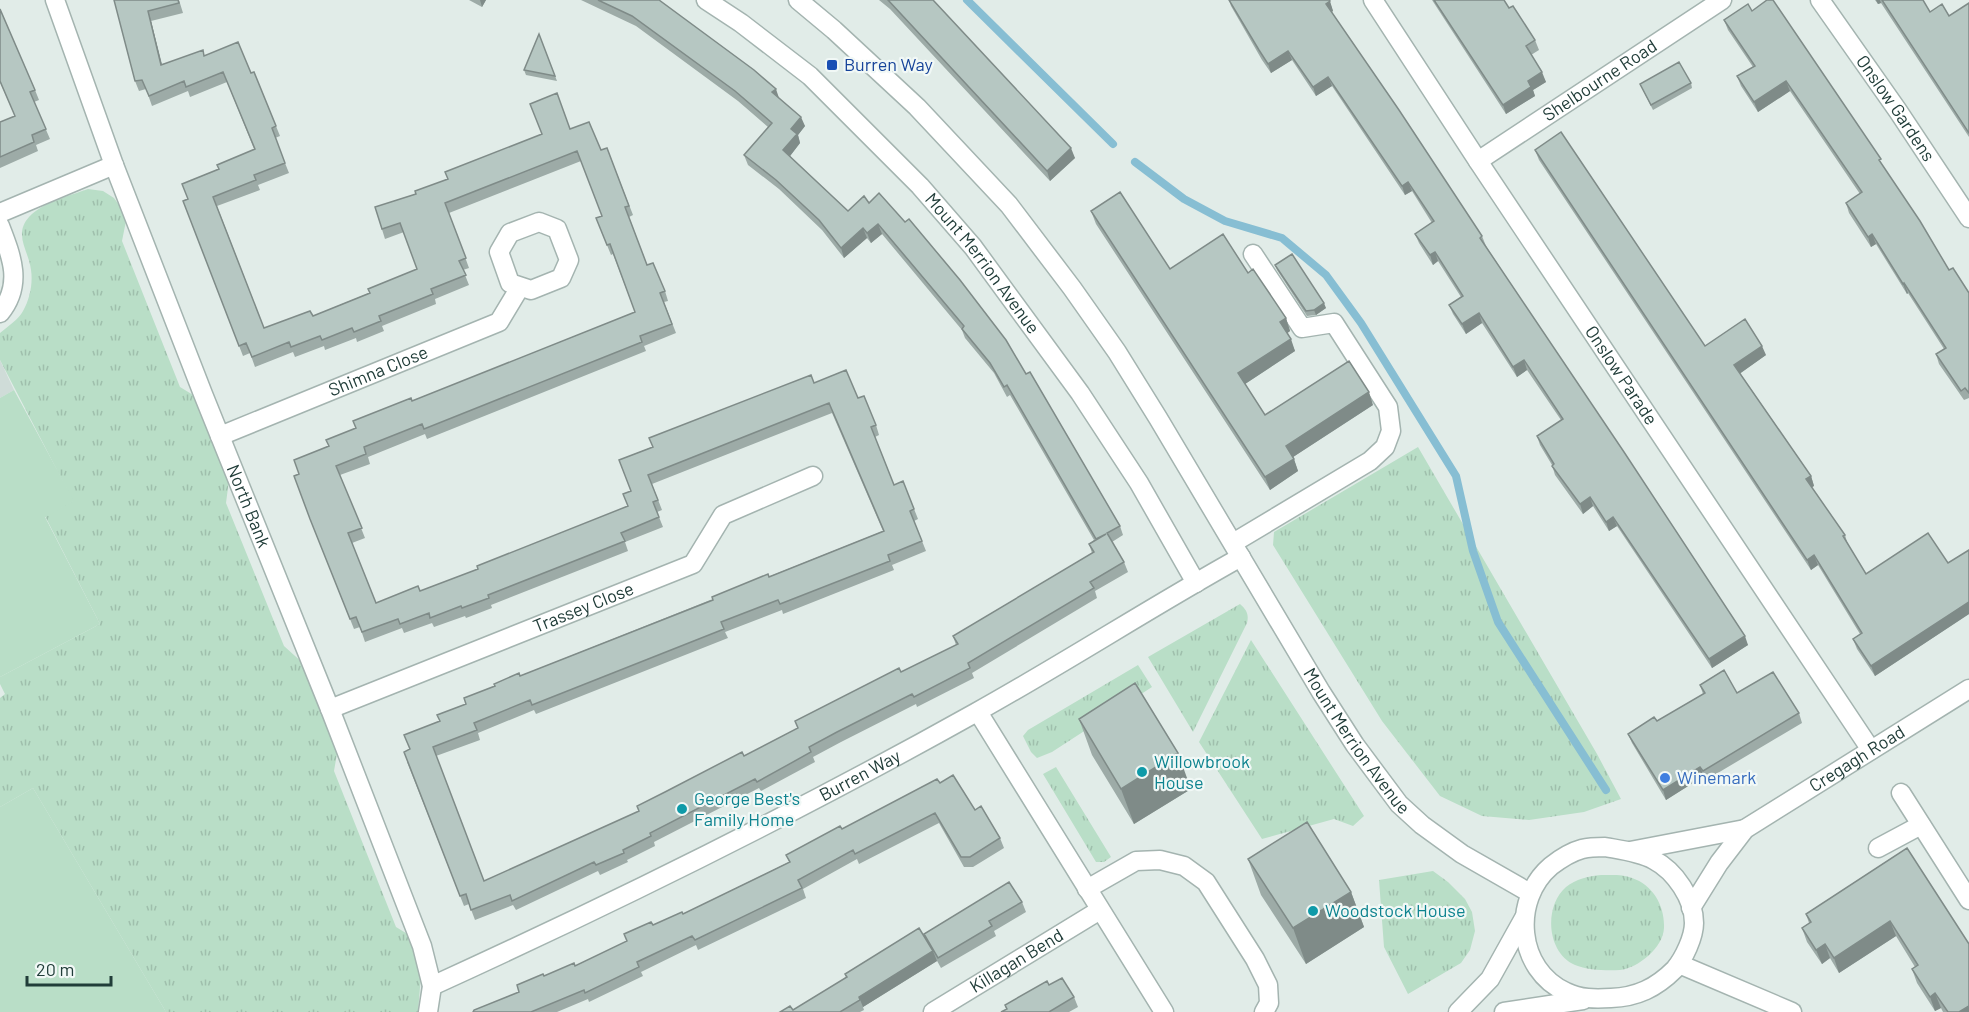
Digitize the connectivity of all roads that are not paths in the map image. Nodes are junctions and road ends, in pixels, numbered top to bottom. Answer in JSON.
{"nodes":[{"id":1,"x":56,"y":0,"type":"edge"},
{"id":2,"x":706,"y":0,"type":"edge"},
{"id":3,"x":798,"y":0,"type":"edge"},
{"id":4,"x":1373,"y":0,"type":"edge"},
{"id":5,"x":1722,"y":0,"type":"edge"},
{"id":6,"x":1820,"y":0,"type":"edge"},
{"id":7,"x":1478,"y":161,"type":"junction"},
{"id":8,"x":114,"y":165,"type":"junction"},
{"id":9,"x":0,"y":213,"type":"edge"},
{"id":10,"x":1969,"y":218,"type":"edge"},
{"id":11,"x":0,"y":226,"type":"edge"},
{"id":12,"x":1253,"y":254,"type":"dead end"},
{"id":13,"x":520,"y":286,"type":"dead end"},
{"id":14,"x":0,"y":313,"type":"edge"},
{"id":15,"x":220,"y":436,"type":"junction"},
{"id":16,"x":813,"y":476,"type":"dead end"},
{"id":17,"x":1237,"y":550,"type":"junction"},
{"id":18,"x":1196,"y":583,"type":"junction"},
{"id":19,"x":1969,"y":689,"type":"edge"},
{"id":20,"x":330,"y":709,"type":"junction"},
{"id":21,"x":978,"y":712,"type":"junction"},
{"id":22,"x":1871,"y":750,"type":"junction"},
{"id":23,"x":1901,"y":793,"type":"dead end"},
{"id":24,"x":1921,"y":825,"type":"junction"},
{"id":25,"x":1745,"y":829,"type":"junction"},
{"id":26,"x":1878,"y":849,"type":"dead end"},
{"id":27,"x":1628,"y":851,"type":"junction"},
{"id":28,"x":1087,"y":889,"type":"junction"},
{"id":29,"x":1530,"y":893,"type":"junction"},
{"id":30,"x":1969,"y":900,"type":"edge"},
{"id":31,"x":1691,"y":908,"type":"junction"},
{"id":32,"x":1100,"y":910,"type":"junction"},
{"id":33,"x":1524,"y":918,"type":"junction"},
{"id":34,"x":1679,"y":964,"type":"junction"},
{"id":35,"x":432,"y":986,"type":"junction"},
{"id":36,"x":1588,"y":999,"type":"junction"},
{"id":37,"x":1611,"y":1005,"type":"edge"},
{"id":38,"x":428,"y":1012,"type":"edge"},
{"id":39,"x":933,"y":1012,"type":"edge"},
{"id":40,"x":1164,"y":1012,"type":"edge"},
{"id":41,"x":1264,"y":1012,"type":"edge"},
{"id":42,"x":1458,"y":1012,"type":"edge"},
{"id":43,"x":1504,"y":1012,"type":"edge"},
{"id":44,"x":1792,"y":1012,"type":"edge"}],
"edges":[{"from":1,"to":8,"type":"street","name":"North Bank"},
{"from":2,"to":18,"type":"street","name":"Mount Merrion Avenue"},
{"from":3,"to":17,"type":"street","name":"Mount Merrion Avenue"},
{"from":4,"to":7,"type":"street","name":"Onslow Parade"},
{"from":5,"to":7,"type":"street","name":"Shelbourne Road"},
{"from":6,"to":10,"type":"street","name":"Onslow Gardens"},
{"from":7,"to":22,"type":"street","name":"Onslow Parade"},
{"from":8,"to":9,"type":"street"},
{"from":8,"to":15,"type":"street","name":"North Bank"},
{"from":11,"to":14,"type":"street"},
{"from":12,"to":17,"type":"street"},
{"from":13,"to":15,"type":"street","name":"Shimna Close"},
{"from":15,"to":20,"type":"street","name":"North Bank"},
{"from":16,"to":20,"type":"street","name":"Trassey Close"},
{"from":17,"to":18,"type":"street","name":"Burren Way"},
{"from":17,"to":29,"type":"street","name":"Mount Merrion Avenue"},
{"from":18,"to":21,"type":"street","name":"Burren Way"},
{"from":19,"to":22,"type":"street","name":"Cregagh Road"},
{"from":20,"to":35,"type":"street","name":"North Bank"},
{"from":21,"to":28,"type":"street"},
{"from":21,"to":35,"type":"street","name":"Burren Way"},
{"from":22,"to":25,"type":"street","name":"Cregagh Road"},
{"from":23,"to":24,"type":"street"},
{"from":24,"to":26,"type":"street"},
{"from":24,"to":30,"type":"street"},
{"from":25,"to":27,"type":"street","name":"Cregagh Road"},
{"from":25,"to":31,"type":"street","name":"Cregagh Road"},
{"from":27,"to":29,"type":"street"},
{"from":27,"to":31,"type":"street"},
{"from":28,"to":32,"type":"street"},
{"from":28,"to":41,"type":"street"},
{"from":29,"to":33,"type":"street"},
{"from":31,"to":34,"type":"street"},
{"from":32,"to":39,"type":"street","name":"Killagan Bend"},
{"from":32,"to":40,"type":"street"},
{"from":33,"to":36,"type":"street"},
{"from":33,"to":42,"type":"street"},
{"from":34,"to":37,"type":"street"},
{"from":34,"to":44,"type":"street"},
{"from":35,"to":38,"type":"street","name":"North Bank"},
{"from":36,"to":37,"type":"street"},
{"from":36,"to":43,"type":"street"}]}
